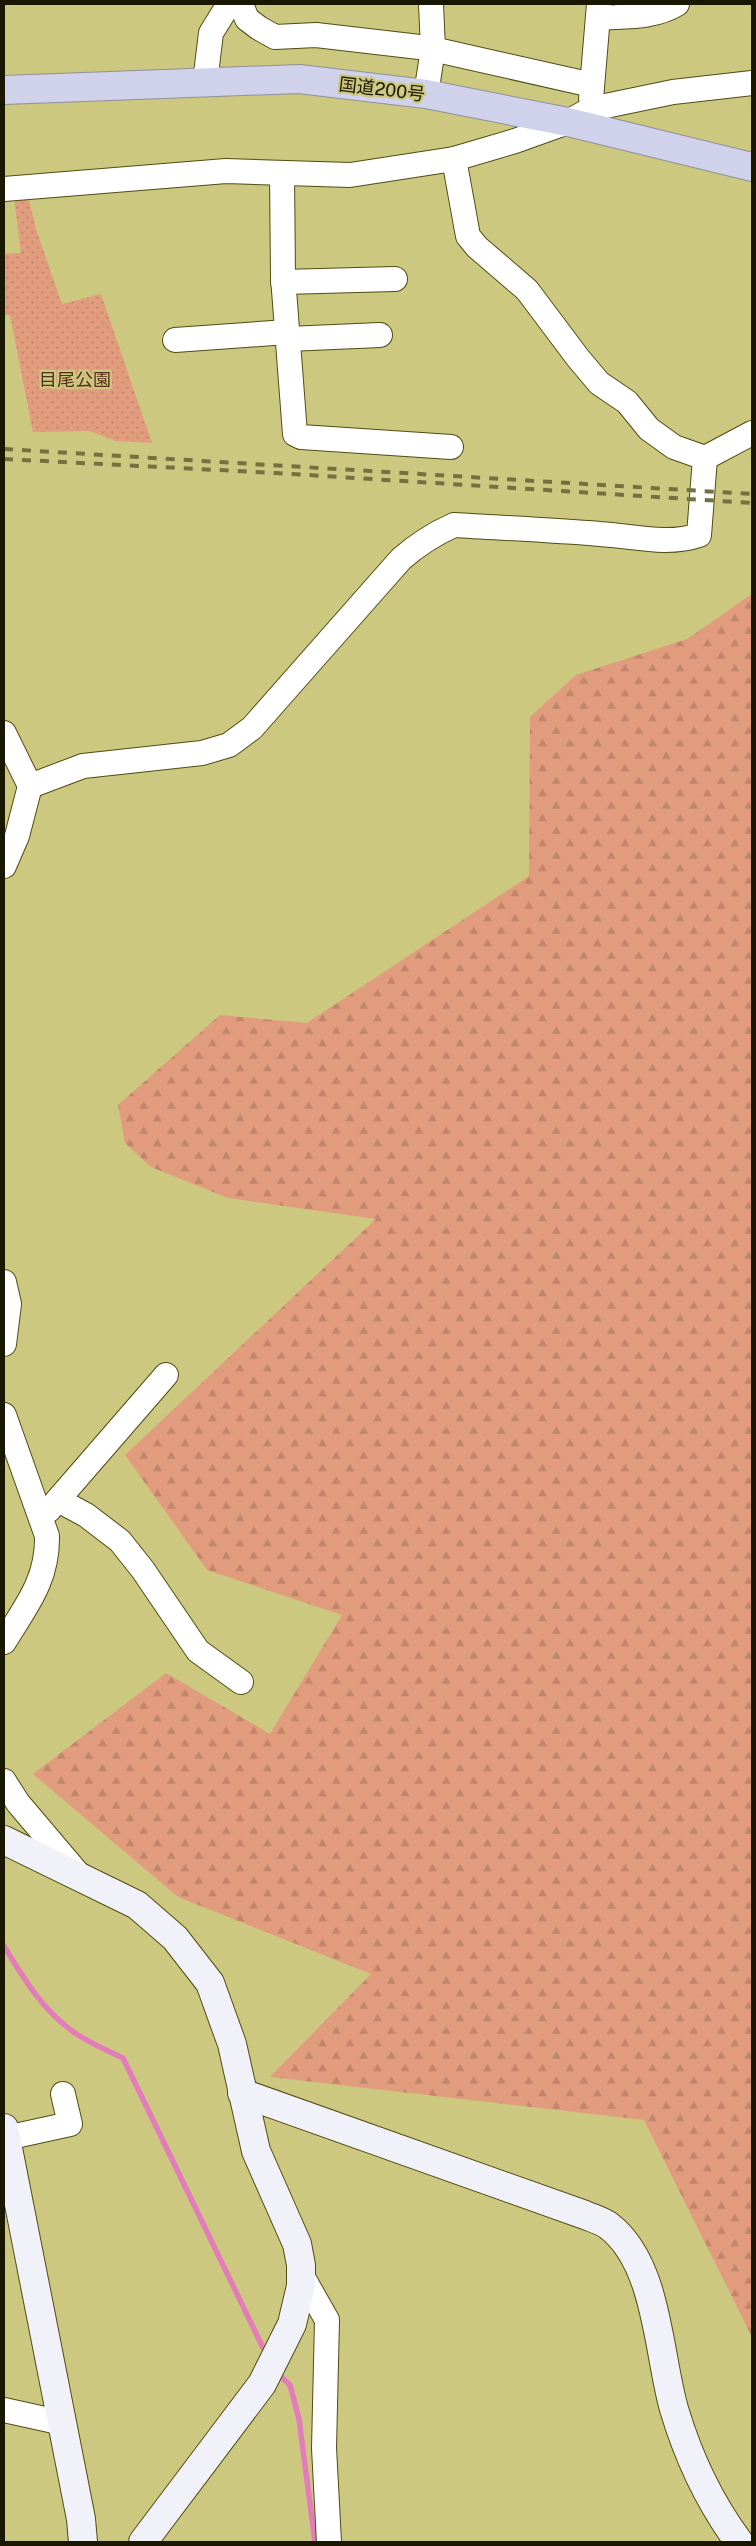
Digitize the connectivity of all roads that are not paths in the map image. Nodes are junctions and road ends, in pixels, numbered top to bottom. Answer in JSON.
{"nodes":[{"id":1,"x":229,"y":4,"type":"edge"},
{"id":2,"x":242,"y":4,"type":"edge"},
{"id":3,"x":431,"y":4,"type":"edge"},
{"id":4,"x":677,"y":4,"type":"edge"},
{"id":5,"x":599,"y":11,"type":"edge"},
{"id":6,"x":433,"y":49,"type":"junction"},
{"id":7,"x":205,"y":82,"type":"junction"},
{"id":8,"x":752,"y":83,"type":"edge"},
{"id":9,"x":592,"y":85,"type":"junction"},
{"id":10,"x":4,"y":90,"type":"edge"},
{"id":11,"x":426,"y":94,"type":"junction"},
{"id":12,"x":579,"y":116,"type":"junction"},
{"id":13,"x":454,"y":159,"type":"junction"},
{"id":14,"x":752,"y":167,"type":"edge"},
{"id":15,"x":282,"y":172,"type":"junction"},
{"id":16,"x":4,"y":189,"type":"edge"},
{"id":17,"x":395,"y":278,"type":"dead end"},
{"id":18,"x":283,"y":282,"type":"junction"},
{"id":19,"x":380,"y":335,"type":"dead end"},
{"id":20,"x":288,"y":336,"type":"junction"},
{"id":21,"x":174,"y":340,"type":"dead end"},
{"id":22,"x":752,"y":433,"type":"edge"},
{"id":23,"x":451,"y":448,"type":"dead end"},
{"id":24,"x":705,"y":458,"type":"junction"},
{"id":25,"x":4,"y":733,"type":"edge"},
{"id":26,"x":30,"y":786,"type":"junction"},
{"id":27,"x":4,"y":865,"type":"edge"},
{"id":28,"x":4,"y":1282,"type":"edge"},
{"id":29,"x":4,"y":1344,"type":"edge"},
{"id":30,"x":166,"y":1375,"type":"dead end"},
{"id":31,"x":4,"y":1415,"type":"edge"},
{"id":32,"x":58,"y":1500,"type":"junction"},
{"id":33,"x":41,"y":1519,"type":"junction"},
{"id":34,"x":4,"y":1642,"type":"edge"},
{"id":35,"x":241,"y":1682,"type":"dead end"},
{"id":36,"x":4,"y":1781,"type":"edge"},
{"id":37,"x":4,"y":1840,"type":"edge"},
{"id":38,"x":79,"y":1875,"type":"junction"},
{"id":39,"x":242,"y":2093,"type":"junction"},
{"id":40,"x":63,"y":2094,"type":"dead end"},
{"id":41,"x":5,"y":2133,"type":"edge"},
{"id":42,"x":301,"y":2274,"type":"junction"},
{"id":43,"x":4,"y":2410,"type":"edge"},
{"id":44,"x":63,"y":2423,"type":"junction"},
{"id":45,"x":83,"y":2542,"type":"edge"},
{"id":46,"x":142,"y":2542,"type":"edge"},
{"id":47,"x":329,"y":2542,"type":"edge"},
{"id":48,"x":739,"y":2542,"type":"edge"}],
"edges":[{"from":1,"to":7,"type":"street"},
{"from":2,"to":6,"type":"street"},
{"from":3,"to":6,"type":"street"},
{"from":4,"to":5,"type":"street"},
{"from":5,"to":9,"type":"street"},
{"from":6,"to":9,"type":"street"},
{"from":6,"to":11,"type":"street"},
{"from":7,"to":10,"type":"highway","name":"国道200号"},
{"from":7,"to":11,"type":"highway","name":"国道200号"},
{"from":8,"to":12,"type":"street"},
{"from":9,"to":12,"type":"street"},
{"from":11,"to":12,"type":"highway","name":"国道200号"},
{"from":12,"to":13,"type":"street"},
{"from":12,"to":14,"type":"highway","name":"国道200号"},
{"from":13,"to":15,"type":"street"},
{"from":13,"to":24,"type":"street"},
{"from":15,"to":16,"type":"street"},
{"from":15,"to":18,"type":"street"},
{"from":17,"to":18,"type":"street"},
{"from":18,"to":20,"type":"street"},
{"from":19,"to":20,"type":"street"},
{"from":20,"to":21,"type":"street"},
{"from":20,"to":23,"type":"street"},
{"from":22,"to":24,"type":"street"},
{"from":24,"to":26,"type":"street"},
{"from":25,"to":26,"type":"street"},
{"from":26,"to":27,"type":"street"},
{"from":28,"to":29,"type":"street"},
{"from":30,"to":32,"type":"street"},
{"from":31,"to":33,"type":"street"},
{"from":32,"to":33,"type":"street"},
{"from":32,"to":35,"type":"street"},
{"from":33,"to":34,"type":"street"},
{"from":36,"to":38,"type":"street"},
{"from":37,"to":38,"type":"street"},
{"from":38,"to":39,"type":"street"},
{"from":39,"to":42,"type":"street"},
{"from":39,"to":48,"type":"street"},
{"from":40,"to":41,"type":"street"},
{"from":41,"to":44,"type":"street"},
{"from":42,"to":46,"type":"street"},
{"from":42,"to":47,"type":"street"},
{"from":43,"to":44,"type":"street"},
{"from":44,"to":45,"type":"street"}]}
